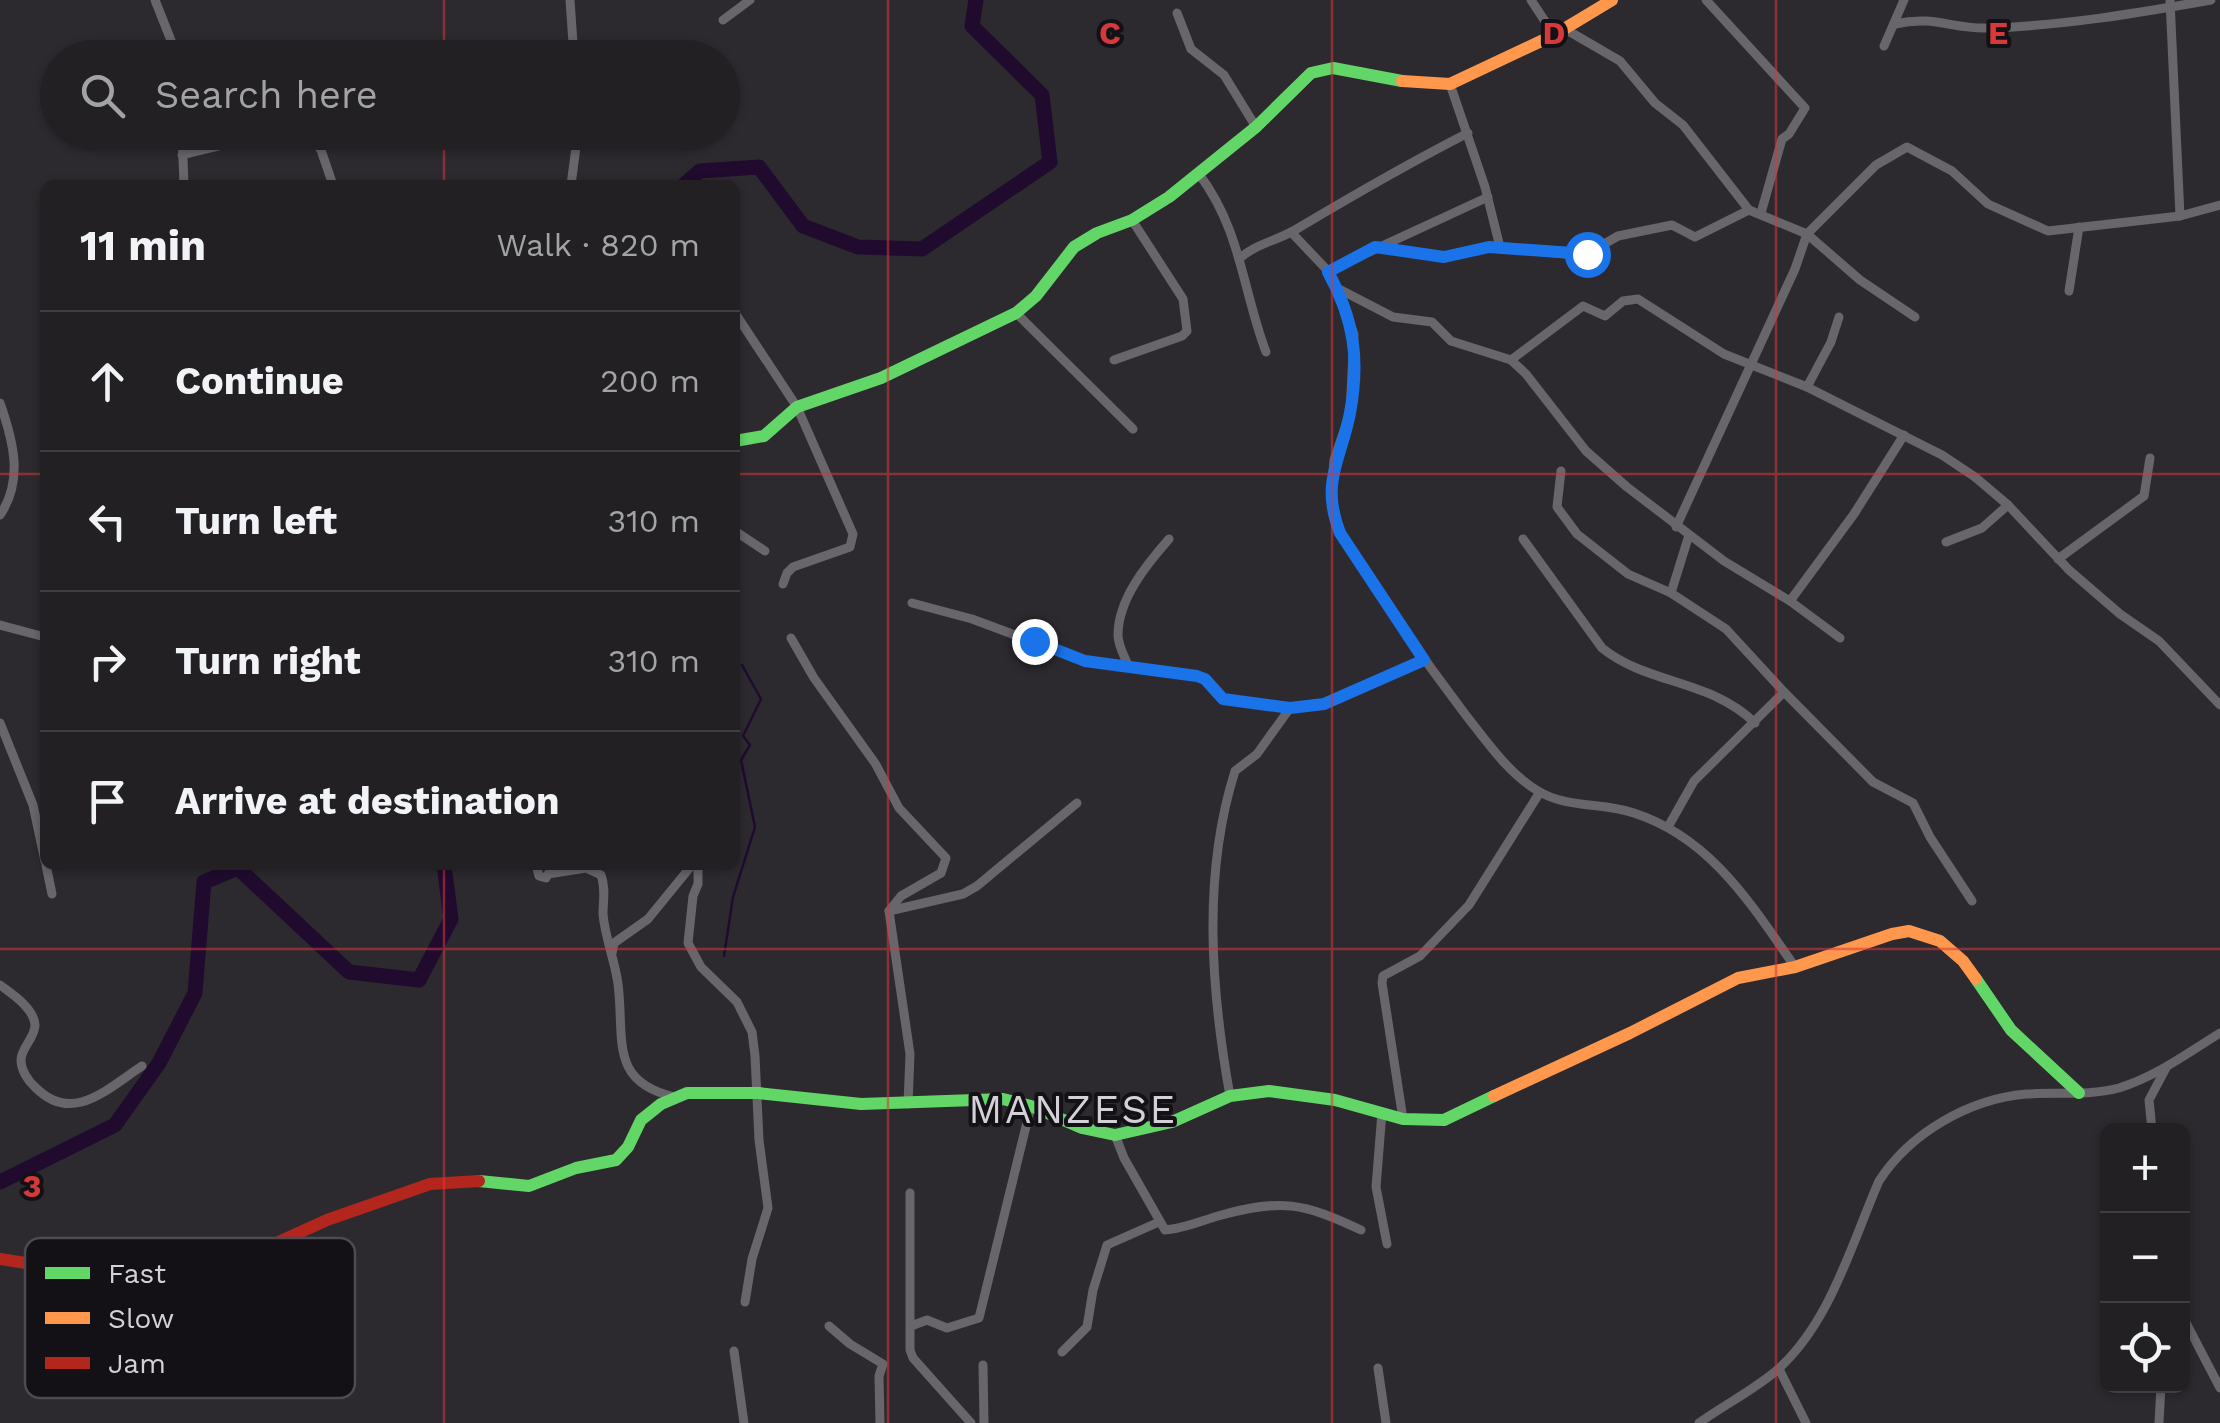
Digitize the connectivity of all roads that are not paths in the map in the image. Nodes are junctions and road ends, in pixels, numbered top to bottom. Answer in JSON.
{"nodes":[{"id":1,"x":155,"y":0,"type":"edge"},
{"id":2,"x":570,"y":0,"type":"edge"},
{"id":3,"x":750,"y":0,"type":"edge"},
{"id":4,"x":1531,"y":0,"type":"edge"},
{"id":5,"x":1611,"y":0,"type":"edge"},
{"id":6,"x":1706,"y":0,"type":"edge"},
{"id":7,"x":1904,"y":0,"type":"edge"},
{"id":8,"x":2212,"y":0,"type":"edge"},
{"id":9,"x":2171,"y":4,"type":"edge"},
{"id":10,"x":1178,"y":13,"type":"dead end"},
{"id":11,"x":722,"y":20,"type":"dead end"},
{"id":12,"x":1895,"y":24,"type":"junction"},
{"id":13,"x":1560,"y":32,"type":"junction"},
{"id":14,"x":172,"y":40,"type":"edge"},
{"id":15,"x":573,"y":40,"type":"edge"},
{"id":16,"x":1884,"y":46,"type":"dead end"},
{"id":17,"x":1450,"y":84,"type":"junction"},
{"id":18,"x":1256,"y":127,"type":"junction"},
{"id":19,"x":1468,"y":133,"type":"junction"},
{"id":20,"x":182,"y":150,"type":"edge"},
{"id":21,"x":203,"y":150,"type":"edge"},
{"id":22,"x":322,"y":150,"type":"edge"},
{"id":23,"x":576,"y":150,"type":"edge"},
{"id":24,"x":182,"y":155,"type":"junction"},
{"id":25,"x":1199,"y":174,"type":"junction"},
{"id":26,"x":184,"y":180,"type":"edge"},
{"id":27,"x":331,"y":180,"type":"edge"},
{"id":28,"x":572,"y":180,"type":"edge"},
{"id":29,"x":1488,"y":198,"type":"junction"},
{"id":30,"x":2220,"y":205,"type":"edge"},
{"id":31,"x":1748,"y":210,"type":"junction"},
{"id":32,"x":1761,"y":213,"type":"junction"},
{"id":33,"x":2180,"y":216,"type":"junction"},
{"id":34,"x":1132,"y":220,"type":"junction"},
{"id":35,"x":2079,"y":228,"type":"junction"},
{"id":36,"x":1291,"y":232,"type":"junction"},
{"id":37,"x":1808,"y":234,"type":"junction"},
{"id":38,"x":1375,"y":247,"type":"junction"},
{"id":39,"x":1500,"y":248,"type":"junction"},
{"id":40,"x":1239,"y":259,"type":"junction"},
{"id":41,"x":1328,"y":272,"type":"junction"},
{"id":42,"x":1337,"y":288,"type":"junction"},
{"id":43,"x":2070,"y":291,"type":"dead end"},
{"id":44,"x":1016,"y":314,"type":"junction"},
{"id":45,"x":1839,"y":316,"type":"dead end"},
{"id":46,"x":1915,"y":317,"type":"dead end"},
{"id":47,"x":740,"y":321,"type":"edge"},
{"id":48,"x":1266,"y":352,"type":"dead end"},
{"id":49,"x":1114,"y":360,"type":"dead end"},
{"id":50,"x":1511,"y":360,"type":"junction"},
{"id":51,"x":1748,"y":365,"type":"junction"},
{"id":52,"x":1808,"y":387,"type":"junction"},
{"id":53,"x":0,"y":403,"type":"edge"},
{"id":54,"x":797,"y":407,"type":"junction"},
{"id":55,"x":1132,"y":429,"type":"dead end"},
{"id":56,"x":1904,"y":435,"type":"junction"},
{"id":57,"x":740,"y":440,"type":"edge"},
{"id":58,"x":2150,"y":458,"type":"dead end"},
{"id":59,"x":1561,"y":471,"type":"dead end"},
{"id":60,"x":2008,"y":505,"type":"junction"},
{"id":61,"x":0,"y":515,"type":"edge"},
{"id":62,"x":1676,"y":526,"type":"junction"},
{"id":63,"x":740,"y":534,"type":"edge"},
{"id":64,"x":1689,"y":535,"type":"junction"},
{"id":65,"x":1169,"y":538,"type":"dead end"},
{"id":66,"x":1523,"y":539,"type":"dead end"},
{"id":67,"x":1946,"y":542,"type":"dead end"},
{"id":68,"x":764,"y":550,"type":"dead end"},
{"id":69,"x":2058,"y":559,"type":"junction"},
{"id":70,"x":784,"y":584,"type":"dead end"},
{"id":71,"x":1671,"y":593,"type":"junction"},
{"id":72,"x":1790,"y":601,"type":"junction"},
{"id":73,"x":912,"y":604,"type":"dead end"},
{"id":74,"x":0,"y":625,"type":"edge"},
{"id":75,"x":40,"y":636,"type":"edge"},
{"id":76,"x":791,"y":638,"type":"dead end"},
{"id":77,"x":1840,"y":638,"type":"dead end"},
{"id":78,"x":1424,"y":660,"type":"junction"},
{"id":79,"x":1128,"y":665,"type":"junction"},
{"id":80,"x":1784,"y":692,"type":"junction"},
{"id":81,"x":2220,"y":705,"type":"edge"},
{"id":82,"x":1290,"y":708,"type":"junction"},
{"id":83,"x":0,"y":723,"type":"edge"},
{"id":84,"x":1755,"y":723,"type":"junction"},
{"id":85,"x":1540,"y":792,"type":"junction"},
{"id":86,"x":1076,"y":803,"type":"dead end"},
{"id":87,"x":1668,"y":827,"type":"junction"},
{"id":88,"x":40,"y":836,"type":"edge"},
{"id":89,"x":47,"y":870,"type":"edge"},
{"id":90,"x":537,"y":870,"type":"edge"},
{"id":91,"x":573,"y":870,"type":"edge"},
{"id":92,"x":590,"y":870,"type":"edge"},
{"id":93,"x":691,"y":870,"type":"edge"},
{"id":94,"x":696,"y":870,"type":"edge"},
{"id":95,"x":52,"y":894,"type":"dead end"},
{"id":96,"x":1972,"y":900,"type":"dead end"},
{"id":97,"x":889,"y":911,"type":"junction"},
{"id":98,"x":611,"y":955,"type":"junction"},
{"id":99,"x":1795,"y":968,"type":"junction"},
{"id":100,"x":0,"y":985,"type":"edge"},
{"id":101,"x":2220,"y":1033,"type":"edge"},
{"id":102,"x":142,"y":1066,"type":"dead end"},
{"id":103,"x":2167,"y":1066,"type":"junction"},
{"id":104,"x":758,"y":1093,"type":"junction"},
{"id":105,"x":2079,"y":1093,"type":"junction"},
{"id":106,"x":1230,"y":1096,"type":"junction"},
{"id":107,"x":675,"y":1097,"type":"junction"},
{"id":108,"x":908,"y":1104,"type":"junction"},
{"id":109,"x":1031,"y":1106,"type":"junction"},
{"id":110,"x":1382,"y":1112,"type":"junction"},
{"id":111,"x":1403,"y":1119,"type":"junction"},
{"id":112,"x":2151,"y":1123,"type":"edge"},
{"id":113,"x":1115,"y":1135,"type":"junction"},
{"id":114,"x":910,"y":1192,"type":"dead end"},
{"id":115,"x":1159,"y":1222,"type":"junction"},
{"id":116,"x":1362,"y":1230,"type":"dead end"},
{"id":117,"x":288,"y":1238,"type":"edge"},
{"id":118,"x":1387,"y":1244,"type":"dead end"},
{"id":119,"x":0,"y":1259,"type":"edge"},
{"id":120,"x":25,"y":1263,"type":"edge"},
{"id":121,"x":744,"y":1302,"type":"dead end"},
{"id":122,"x":830,"y":1326,"type":"dead end"},
{"id":123,"x":911,"y":1326,"type":"junction"},
{"id":124,"x":2190,"y":1330,"type":"edge"},
{"id":125,"x":734,"y":1351,"type":"dead end"},
{"id":126,"x":1062,"y":1352,"type":"dead end"},
{"id":127,"x":983,"y":1365,"type":"dead end"},
{"id":128,"x":1378,"y":1368,"type":"dead end"},
{"id":129,"x":1778,"y":1369,"type":"junction"},
{"id":130,"x":2220,"y":1388,"type":"edge"},
{"id":131,"x":2161,"y":1393,"type":"edge"},
{"id":132,"x":744,"y":1423,"type":"edge"},
{"id":133,"x":880,"y":1423,"type":"edge"},
{"id":134,"x":971,"y":1423,"type":"edge"},
{"id":135,"x":984,"y":1423,"type":"edge"},
{"id":136,"x":1386,"y":1423,"type":"edge"},
{"id":137,"x":1698,"y":1423,"type":"edge"},
{"id":138,"x":1806,"y":1423,"type":"edge"},
{"id":139,"x":2159,"y":1423,"type":"edge"}],
"edges":[{"from":1,"to":14,"type":"street"},
{"from":2,"to":15,"type":"street"},
{"from":3,"to":11,"type":"street"},
{"from":4,"to":13,"type":"street"},
{"from":5,"to":13,"type":"street"},
{"from":6,"to":32,"type":"street"},
{"from":7,"to":12,"type":"street"},
{"from":8,"to":9,"type":"street"},
{"from":9,"to":12,"type":"street"},
{"from":9,"to":33,"type":"street"},
{"from":10,"to":18,"type":"street"},
{"from":12,"to":16,"type":"street"},
{"from":13,"to":17,"type":"street"},
{"from":13,"to":31,"type":"street"},
{"from":17,"to":18,"type":"street"},
{"from":17,"to":19,"type":"street"},
{"from":18,"to":25,"type":"street"},
{"from":19,"to":29,"type":"street"},
{"from":19,"to":36,"type":"street"},
{"from":20,"to":24,"type":"street"},
{"from":21,"to":24,"type":"street"},
{"from":22,"to":27,"type":"street"},
{"from":23,"to":28,"type":"street"},
{"from":24,"to":26,"type":"street"},
{"from":25,"to":34,"type":"street"},
{"from":25,"to":40,"type":"street"},
{"from":29,"to":38,"type":"street"},
{"from":29,"to":39,"type":"street"},
{"from":30,"to":33,"type":"street"},
{"from":31,"to":32,"type":"street"},
{"from":31,"to":39,"type":"street"},
{"from":32,"to":37,"type":"street"},
{"from":33,"to":35,"type":"street"},
{"from":34,"to":44,"type":"street"},
{"from":34,"to":49,"type":"street"},
{"from":35,"to":37,"type":"street"},
{"from":35,"to":43,"type":"street"},
{"from":36,"to":40,"type":"street"},
{"from":36,"to":41,"type":"street"},
{"from":37,"to":46,"type":"street"},
{"from":37,"to":51,"type":"street"},
{"from":38,"to":39,"type":"street"},
{"from":38,"to":41,"type":"street"},
{"from":40,"to":48,"type":"street"},
{"from":41,"to":42,"type":"street"},
{"from":42,"to":50,"type":"street"},
{"from":42,"to":78,"type":"street"},
{"from":44,"to":54,"type":"street"},
{"from":44,"to":55,"type":"street"},
{"from":45,"to":52,"type":"street"},
{"from":47,"to":54,"type":"street"},
{"from":50,"to":51,"type":"street"},
{"from":50,"to":62,"type":"street"},
{"from":51,"to":52,"type":"street"},
{"from":51,"to":62,"type":"street"},
{"from":52,"to":56,"type":"street"},
{"from":53,"to":61,"type":"street"},
{"from":54,"to":57,"type":"street"},
{"from":54,"to":70,"type":"street"},
{"from":56,"to":60,"type":"street"},
{"from":56,"to":72,"type":"street"},
{"from":58,"to":69,"type":"street"},
{"from":59,"to":71,"type":"street"},
{"from":60,"to":67,"type":"street"},
{"from":60,"to":69,"type":"street"},
{"from":62,"to":64,"type":"street"},
{"from":63,"to":68,"type":"street"},
{"from":64,"to":71,"type":"street"},
{"from":64,"to":72,"type":"street"},
{"from":65,"to":79,"type":"street"},
{"from":66,"to":84,"type":"street"},
{"from":69,"to":81,"type":"street"},
{"from":71,"to":80,"type":"street"},
{"from":72,"to":77,"type":"street"},
{"from":73,"to":79,"type":"street"},
{"from":74,"to":75,"type":"street"},
{"from":76,"to":97,"type":"street"},
{"from":78,"to":82,"type":"street"},
{"from":78,"to":85,"type":"street"},
{"from":79,"to":82,"type":"street"},
{"from":80,"to":84,"type":"street"},
{"from":80,"to":96,"type":"street"},
{"from":82,"to":106,"type":"street"},
{"from":83,"to":88,"type":"street"},
{"from":84,"to":87,"type":"street"},
{"from":85,"to":87,"type":"street"},
{"from":85,"to":111,"type":"street"},
{"from":86,"to":97,"type":"street"},
{"from":87,"to":99,"type":"street"},
{"from":89,"to":95,"type":"street"},
{"from":90,"to":91,"type":"street"},
{"from":92,"to":98,"type":"street"},
{"from":93,"to":98,"type":"street"},
{"from":94,"to":104,"type":"street"},
{"from":97,"to":108,"type":"street"},
{"from":98,"to":107,"type":"street"},
{"from":99,"to":105,"type":"street"},
{"from":99,"to":111,"type":"street"},
{"from":100,"to":102,"type":"street"},
{"from":101,"to":103,"type":"street"},
{"from":103,"to":105,"type":"street"},
{"from":103,"to":112,"type":"street"},
{"from":104,"to":107,"type":"street"},
{"from":104,"to":108,"type":"street"},
{"from":104,"to":121,"type":"street"},
{"from":105,"to":129,"type":"street"},
{"from":106,"to":110,"type":"street"},
{"from":106,"to":113,"type":"street"},
{"from":107,"to":117,"type":"street"},
{"from":108,"to":109,"type":"street"},
{"from":109,"to":113,"type":"street"},
{"from":109,"to":123,"type":"street"},
{"from":110,"to":111,"type":"street"},
{"from":110,"to":118,"type":"street"},
{"from":113,"to":115,"type":"street"},
{"from":114,"to":123,"type":"street"},
{"from":115,"to":116,"type":"street"},
{"from":115,"to":126,"type":"street"},
{"from":119,"to":120,"type":"street"},
{"from":122,"to":133,"type":"street"},
{"from":123,"to":134,"type":"street"},
{"from":124,"to":130,"type":"street"},
{"from":125,"to":132,"type":"street"},
{"from":127,"to":135,"type":"street"},
{"from":128,"to":136,"type":"street"},
{"from":129,"to":137,"type":"street"},
{"from":129,"to":138,"type":"street"},
{"from":131,"to":139,"type":"street"}]}
